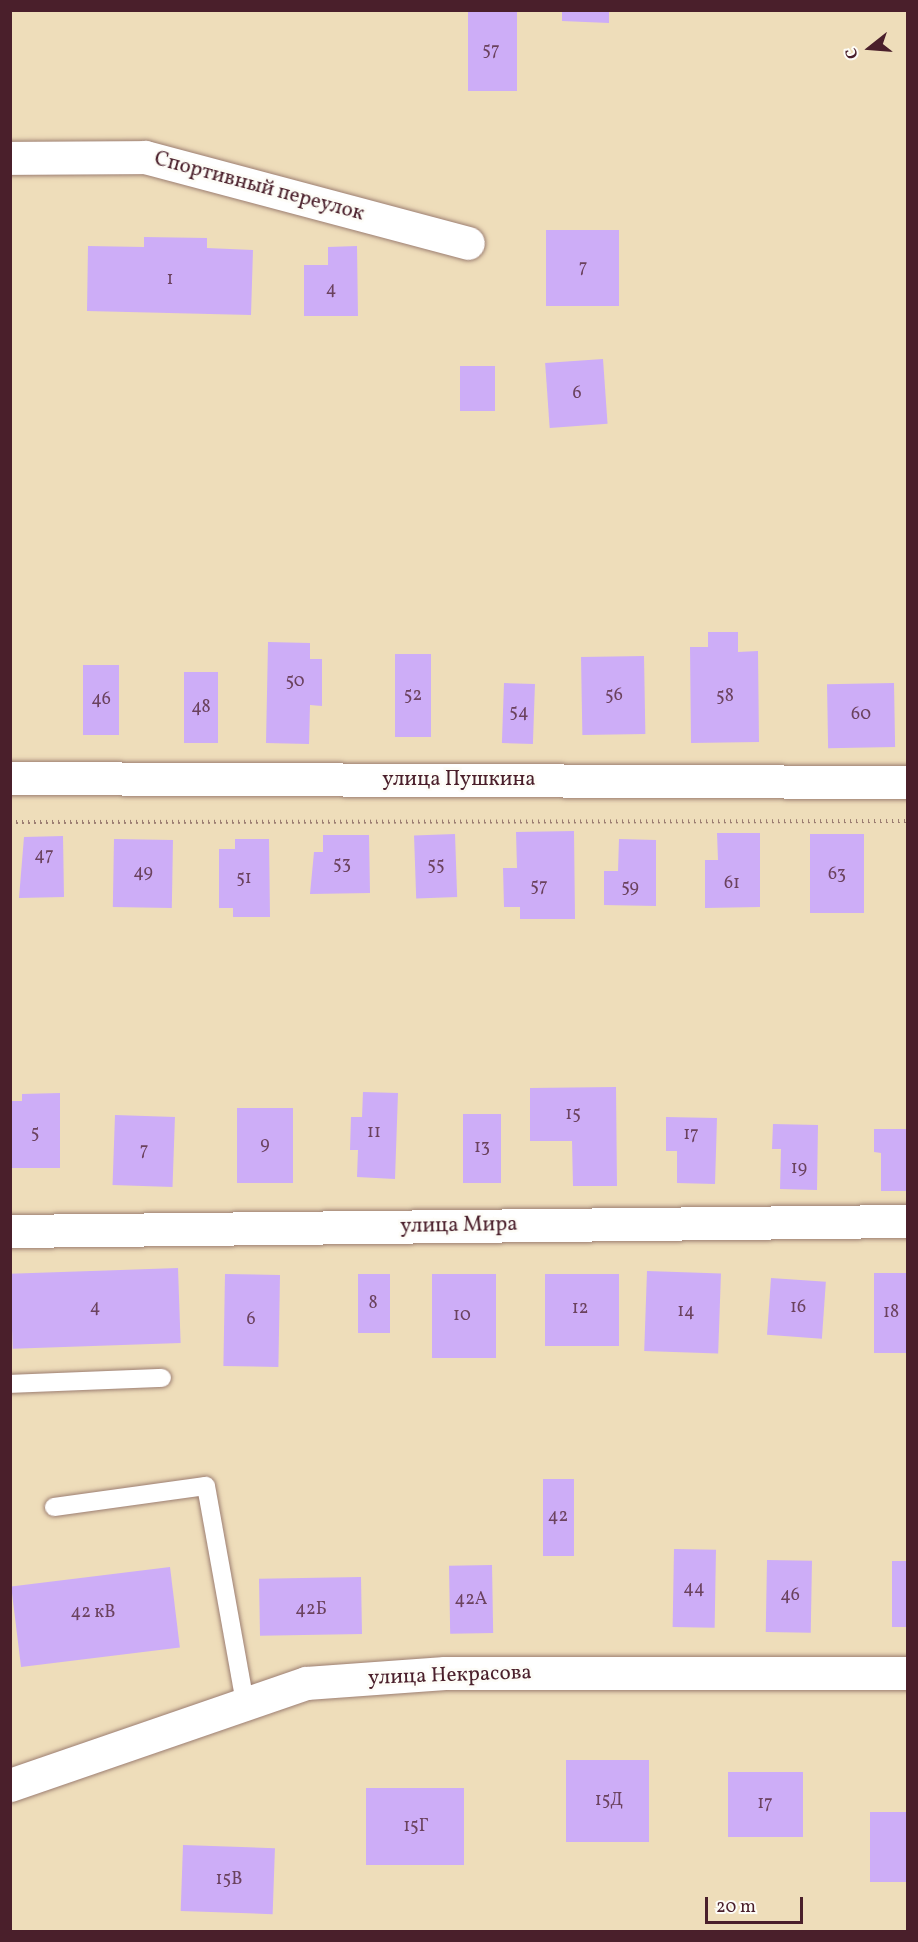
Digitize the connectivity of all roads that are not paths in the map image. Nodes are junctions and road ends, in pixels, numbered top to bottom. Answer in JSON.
{"nodes":[{"id":1,"x":10,"y":158,"type":"edge"},
{"id":2,"x":468,"y":243,"type":"dead end"},
{"id":3,"x":10,"y":778,"type":"edge"},
{"id":4,"x":908,"y":782,"type":"edge"},
{"id":5,"x":908,"y":1221,"type":"edge"},
{"id":6,"x":10,"y":1231,"type":"edge"},
{"id":7,"x":162,"y":1378,"type":"dead end"},
{"id":8,"x":10,"y":1384,"type":"edge"},
{"id":9,"x":54,"y":1507,"type":"dead end"},
{"id":10,"x":908,"y":1673,"type":"edge"},
{"id":11,"x":245,"y":1703,"type":"junction"},
{"id":12,"x":10,"y":1785,"type":"edge"}],
"edges":[{"from":1,"to":2,"type":"street","name":"Спортивный переулок"},
{"from":3,"to":4,"type":"street","name":"улица Пушкина"},
{"from":5,"to":6,"type":"street","name":"улица Мира"},
{"from":7,"to":8,"type":"lane"},
{"from":9,"to":11,"type":"lane"},
{"from":10,"to":11,"type":"street","name":"улица Некрасова"},
{"from":11,"to":12,"type":"street","name":"улица Некрасова"}]}
